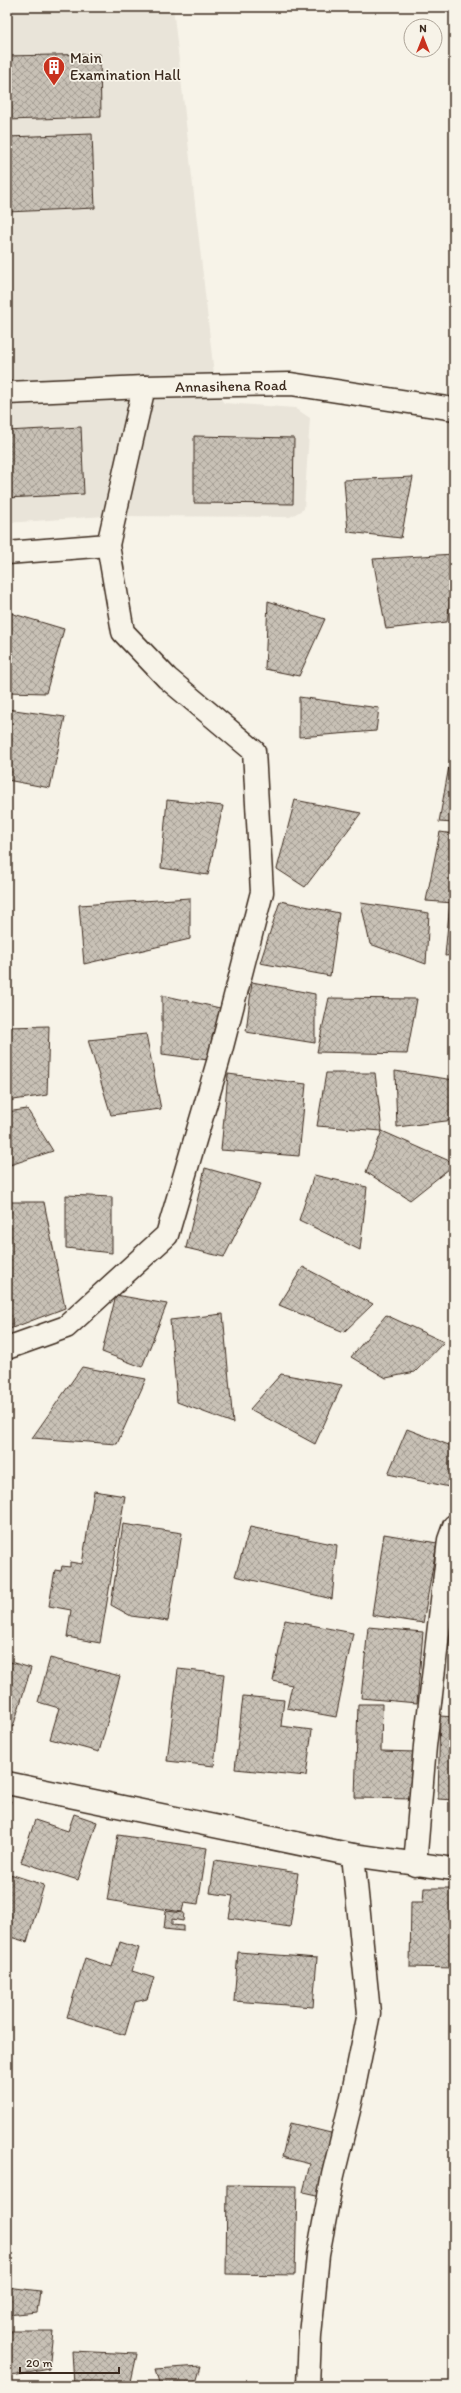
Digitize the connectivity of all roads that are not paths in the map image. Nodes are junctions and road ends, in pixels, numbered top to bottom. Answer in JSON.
{"nodes":[{"id":1,"x":144,"y":387,"type":"junction"},
{"id":2,"x":7,"y":393,"type":"edge"},
{"id":3,"x":454,"y":409,"type":"edge"},
{"id":4,"x":108,"y":545,"type":"junction"},
{"id":5,"x":7,"y":553,"type":"edge"},
{"id":6,"x":7,"y":1348,"type":"edge"},
{"id":7,"x":454,"y":1526,"type":"edge"},
{"id":8,"x":7,"y":1783,"type":"edge"},
{"id":9,"x":353,"y":1855,"type":"junction"},
{"id":10,"x":415,"y":1865,"type":"junction"},
{"id":11,"x":454,"y":1869,"type":"edge"},
{"id":12,"x":308,"y":2386,"type":"edge"}],
"edges":[{"from":1,"to":2,"type":"street","name":"Annasihena Road"},
{"from":1,"to":3,"type":"street","name":"Annasihena Road"},
{"from":1,"to":4,"type":"street"},
{"from":4,"to":5,"type":"street"},
{"from":4,"to":6,"type":"street"},
{"from":7,"to":10,"type":"street"},
{"from":8,"to":9,"type":"street"},
{"from":9,"to":10,"type":"street"},
{"from":9,"to":12,"type":"street"},
{"from":10,"to":11,"type":"street"}]}
